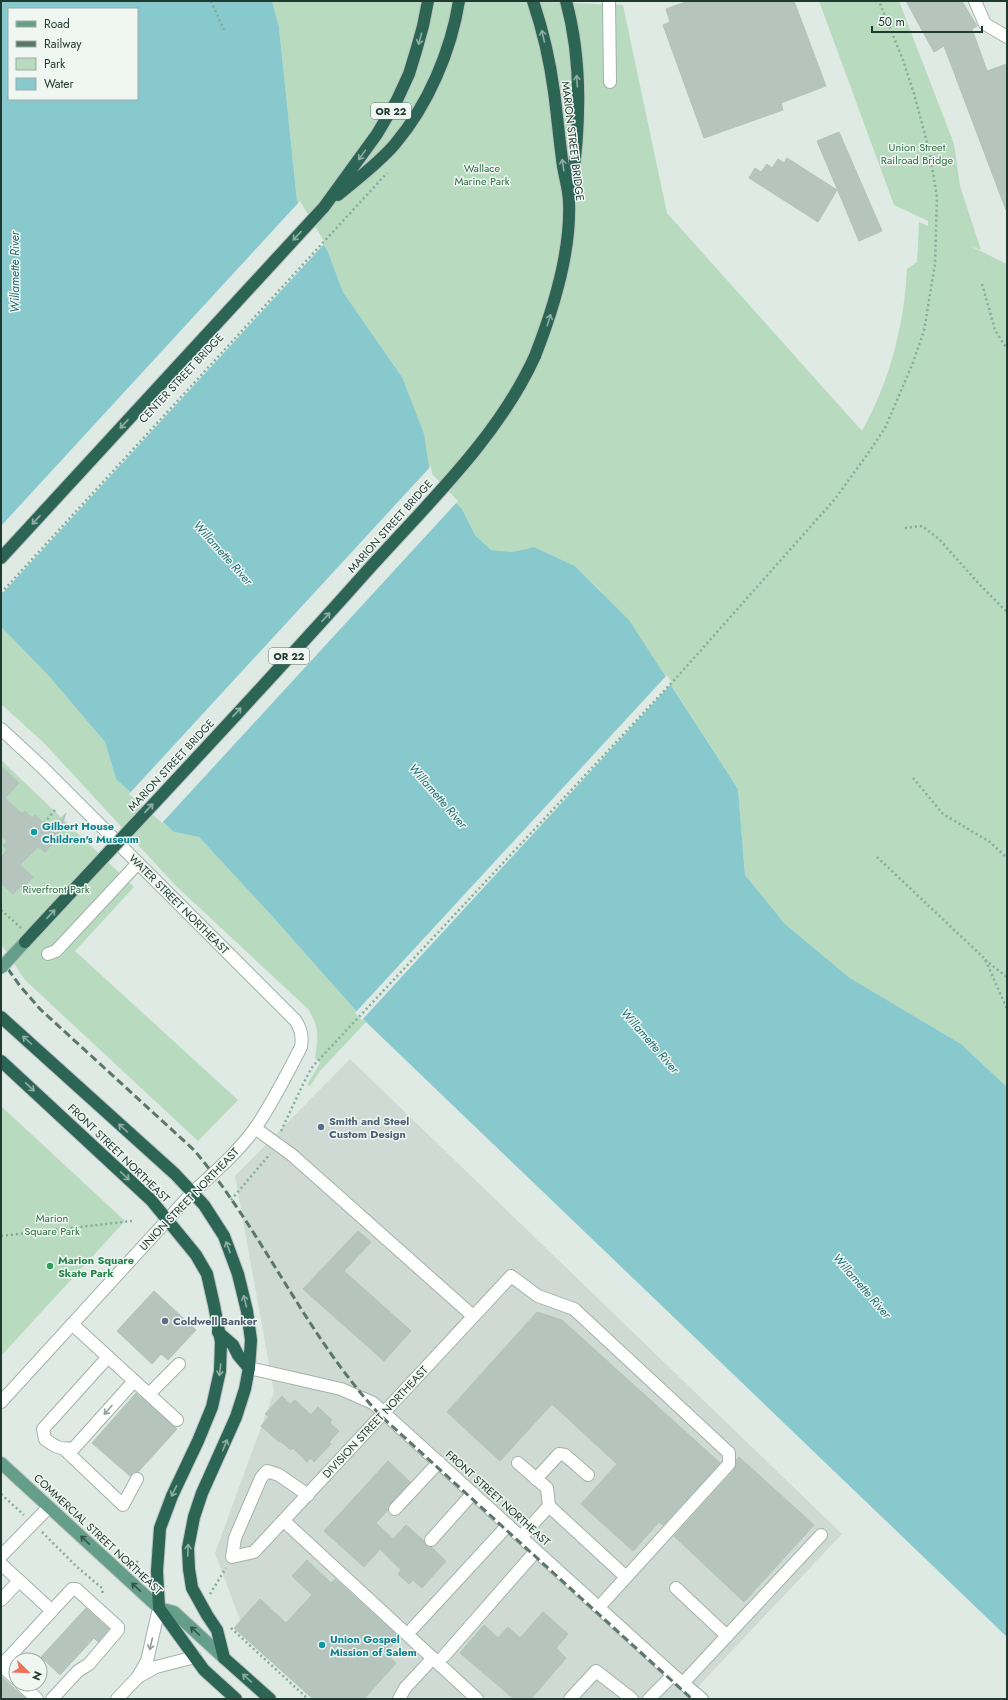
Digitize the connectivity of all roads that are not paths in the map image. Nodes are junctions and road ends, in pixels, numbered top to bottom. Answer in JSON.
{"nodes":[{"id":1,"x":428,"y":1,"type":"edge"},
{"id":2,"x":460,"y":1,"type":"edge"},
{"id":3,"x":533,"y":1,"type":"edge"},
{"id":4,"x":566,"y":1,"type":"edge"},
{"id":5,"x":974,"y":1,"type":"edge"},
{"id":6,"x":609,"y":3,"type":"edge"},
{"id":7,"x":1006,"y":37,"type":"edge"},
{"id":8,"x":610,"y":82,"type":"dead end"},
{"id":9,"x":569,"y":203,"type":"junction"},
{"id":10,"x":324,"y":207,"type":"junction"},
{"id":11,"x":1,"y":558,"type":"edge"},
{"id":12,"x":1,"y":729,"type":"edge"},
{"id":13,"x":138,"y":863,"type":"junction"},
{"id":14,"x":25,"y":942,"type":"junction"},
{"id":15,"x":48,"y":954,"type":"dead end"},
{"id":16,"x":1,"y":958,"type":"edge"},
{"id":17,"x":1,"y":968,"type":"edge"},
{"id":18,"x":1,"y":1017,"type":"edge"},
{"id":19,"x":302,"y":1033,"type":"joint"},
{"id":20,"x":1,"y":1060,"type":"edge"},
{"id":21,"x":255,"y":1128,"type":"junction"},
{"id":22,"x":192,"y":1193,"type":"junction"},
{"id":23,"x":168,"y":1219,"type":"junction"},
{"id":24,"x":473,"y":1316,"type":"junction"},
{"id":25,"x":72,"y":1324,"type":"junction"},
{"id":26,"x":218,"y":1332,"type":"junction"},
{"id":27,"x":108,"y":1357,"type":"junction"},
{"id":28,"x":179,"y":1364,"type":"dead end"},
{"id":29,"x":249,"y":1368,"type":"junction"},
{"id":30,"x":134,"y":1381,"type":"junction"},
{"id":31,"x":149,"y":1394,"type":"junction"},
{"id":32,"x":1,"y":1402,"type":"edge"},
{"id":33,"x":384,"y":1412,"type":"junction"},
{"id":34,"x":177,"y":1420,"type":"dead end"},
{"id":35,"x":64,"y":1449,"type":"junction"},
{"id":36,"x":439,"y":1462,"type":"junction"},
{"id":37,"x":1,"y":1463,"type":"edge"},
{"id":38,"x":518,"y":1463,"type":"dead end"},
{"id":39,"x":588,"y":1475,"type":"dead end"},
{"id":40,"x":137,"y":1479,"type":"dead end"},
{"id":41,"x":536,"y":1479,"type":"junction"},
{"id":42,"x":473,"y":1493,"type":"junction"},
{"id":43,"x":308,"y":1495,"type":"junction"},
{"id":44,"x":549,"y":1506,"type":"junction"},
{"id":45,"x":49,"y":1507,"type":"junction"},
{"id":46,"x":395,"y":1509,"type":"dead end"},
{"id":47,"x":284,"y":1521,"type":"junction"},
{"id":48,"x":508,"y":1525,"type":"junction"},
{"id":49,"x":821,"y":1535,"type":"dead end"},
{"id":50,"x":521,"y":1537,"type":"junction"},
{"id":51,"x":431,"y":1540,"type":"dead end"},
{"id":52,"x":536,"y":1551,"type":"junction"},
{"id":53,"x":1,"y":1556,"type":"edge"},
{"id":54,"x":1,"y":1564,"type":"edge"},
{"id":55,"x":626,"y":1577,"type":"junction"},
{"id":56,"x":19,"y":1580,"type":"junction"},
{"id":57,"x":676,"y":1588,"type":"dead end"},
{"id":58,"x":1,"y":1600,"type":"edge"},
{"id":59,"x":599,"y":1607,"type":"junction"},
{"id":60,"x":159,"y":1608,"type":"junction"},
{"id":61,"x":51,"y":1610,"type":"junction"},
{"id":62,"x":413,"y":1628,"type":"dead end"},
{"id":63,"x":727,"y":1636,"type":"junction"},
{"id":64,"x":195,"y":1657,"type":"junction"},
{"id":65,"x":438,"y":1657,"type":"junction"},
{"id":66,"x":224,"y":1658,"type":"junction"},
{"id":67,"x":1,"y":1666,"type":"edge"},
{"id":68,"x":673,"y":1675,"type":"junction"},
{"id":69,"x":137,"y":1678,"type":"junction"},
{"id":70,"x":683,"y":1684,"type":"junction"},
{"id":71,"x":30,"y":1692,"type":"edge"},
{"id":72,"x":38,"y":1699,"type":"edge"},
{"id":73,"x":52,"y":1699,"type":"edge"},
{"id":74,"x":117,"y":1699,"type":"edge"},
{"id":75,"x":236,"y":1699,"type":"edge"},
{"id":76,"x":270,"y":1699,"type":"edge"},
{"id":77,"x":399,"y":1699,"type":"edge"},
{"id":78,"x":478,"y":1699,"type":"edge"},
{"id":79,"x":570,"y":1699,"type":"edge"},
{"id":80,"x":632,"y":1699,"type":"edge"},
{"id":81,"x":649,"y":1699,"type":"edge"},
{"id":82,"x":702,"y":1699,"type":"edge"}],
"edges":[{"from":1,"to":10,"type":"highway","name":"CENTER STREET BRIDGE","number":"OR 22","one_way":true},
{"from":2,"to":10,"type":"highway","name":"CENTER STREET BRIDGE","number":"OR 22"},
{"from":9,"to":3,"type":"highway","name":"MARION STREET BRIDGE","number":"OR 22","one_way":true},
{"from":9,"to":4,"type":"highway","one_way":true},
{"from":5,"to":7,"type":"street"},
{"from":6,"to":8,"type":"street"},
{"from":14,"to":9,"type":"highway","name":"MARION STREET BRIDGE","number":"OR 22","one_way":true,"bridge":true},
{"from":10,"to":11,"type":"highway","name":"CENTER STREET BRIDGE","number":"OR 22","one_way":true},
{"from":12,"to":13,"type":"street","name":"WATER STREET NORTHEAST"},
{"from":13,"to":15,"type":"street"},
{"from":13,"to":19,"type":"street","name":"WATER STREET NORTHEAST"},
{"from":14,"to":16,"type":"highway","number":"OR 22","bridge":true},
{"from":14,"to":17,"type":"main road","name":"MARION STREET BRIDGE","bridge":true},
{"from":22,"to":18,"type":"highway","name":"FRONT STREET NORTHEAST","one_way":true},
{"from":19,"to":21,"type":"street","name":"UNION STREET NORTHEAST"},
{"from":20,"to":23,"type":"highway","name":"FRONT STREET NORTHEAST","one_way":true},
{"from":21,"to":22,"type":"street","name":"UNION STREET NORTHEAST"},
{"from":21,"to":24,"type":"street"},
{"from":22,"to":23,"type":"street","name":"UNION STREET NORTHEAST"},
{"from":29,"to":22,"type":"highway","name":"FRONT STREET NORTHEAST","one_way":true},
{"from":23,"to":25,"type":"street","name":"UNION STREET NORTHEAST"},
{"from":23,"to":26,"type":"highway","name":"FRONT STREET NORTHEAST"},
{"from":24,"to":33,"type":"street","name":"DIVISION STREET NORTHEAST"},
{"from":24,"to":55,"type":"street","name":"DIVISION STREET NORTHEAST"},
{"from":25,"to":27,"type":"street"},
{"from":25,"to":32,"type":"street","name":"UNION STREET NORTHEAST"},
{"from":26,"to":29,"type":"highway"},
{"from":26,"to":60,"type":"highway","name":"FRONT STREET NORTHEAST","one_way":true},
{"from":27,"to":30,"type":"street"},
{"from":27,"to":35,"type":"street"},
{"from":28,"to":31,"type":"street"},
{"from":29,"to":33,"type":"street","name":"FRONT STREET NORTHEAST"},
{"from":66,"to":29,"type":"highway","name":"FRONT STREET NORTHEAST","one_way":true},
{"from":30,"to":31,"type":"street"},
{"from":30,"to":35,"type":"street","one_way":true},
{"from":31,"to":34,"type":"street"},
{"from":33,"to":36,"type":"street","name":"FRONT STREET NORTHEAST"},
{"from":33,"to":43,"type":"street","name":"DIVISION STREET NORTHEAST"},
{"from":35,"to":40,"type":"street"},
{"from":36,"to":42,"type":"street","name":"FRONT STREET NORTHEAST"},
{"from":36,"to":46,"type":"street"},
{"from":37,"to":45,"type":"main road","name":"COMMERCIAL STREET NORTHEAST"},
{"from":38,"to":41,"type":"street"},
{"from":39,"to":41,"type":"street"},
{"from":41,"to":44,"type":"street"},
{"from":42,"to":48,"type":"street","name":"FRONT STREET NORTHEAST"},
{"from":42,"to":51,"type":"street"},
{"from":43,"to":47,"type":"street","name":"DIVISION STREET NORTHEAST"},
{"from":43,"to":47,"type":"street","name":"DIVISION STREET NORTHEAST"},
{"from":44,"to":50,"type":"street"},
{"from":44,"to":55,"type":"street"},
{"from":45,"to":53,"type":"street"},
{"from":60,"to":45,"type":"main road","name":"COMMERCIAL STREET NORTHEAST","one_way":true},
{"from":47,"to":65,"type":"street"},
{"from":48,"to":50,"type":"street","name":"FRONT STREET NORTHEAST"},
{"from":48,"to":62,"type":"street"},
{"from":49,"to":63,"type":"street"},
{"from":50,"to":52,"type":"street","name":"FRONT STREET NORTHEAST"},
{"from":52,"to":59,"type":"street","name":"FRONT STREET NORTHEAST"},
{"from":52,"to":65,"type":"street"},
{"from":54,"to":56,"type":"street"},
{"from":55,"to":59,"type":"street"},
{"from":56,"to":58,"type":"street"},
{"from":56,"to":61,"type":"street"},
{"from":57,"to":63,"type":"street"},
{"from":59,"to":68,"type":"street","name":"FRONT STREET NORTHEAST"},
{"from":60,"to":64,"type":"highway"},
{"from":66,"to":60,"type":"main road","name":"COMMERCIAL STREET NORTHEAST","one_way":true},
{"from":60,"to":69,"type":"street","one_way":true},
{"from":61,"to":67,"type":"street"},
{"from":61,"to":73,"type":"street"},
{"from":63,"to":70,"type":"street"},
{"from":64,"to":69,"type":"street"},
{"from":64,"to":75,"type":"highway"},
{"from":65,"to":77,"type":"street"},
{"from":65,"to":78,"type":"street"},
{"from":76,"to":66,"type":"highway","name":"COMMERCIAL STREET NORTHEAST","one_way":true},
{"from":68,"to":70,"type":"street","name":"FRONT STREET NORTHEAST"},
{"from":68,"to":81,"type":"street"},
{"from":69,"to":74,"type":"street"},
{"from":70,"to":82,"type":"street","name":"FRONT STREET NORTHEAST"},
{"from":71,"to":72,"type":"street"},
{"from":79,"to":80,"type":"street"}]}
